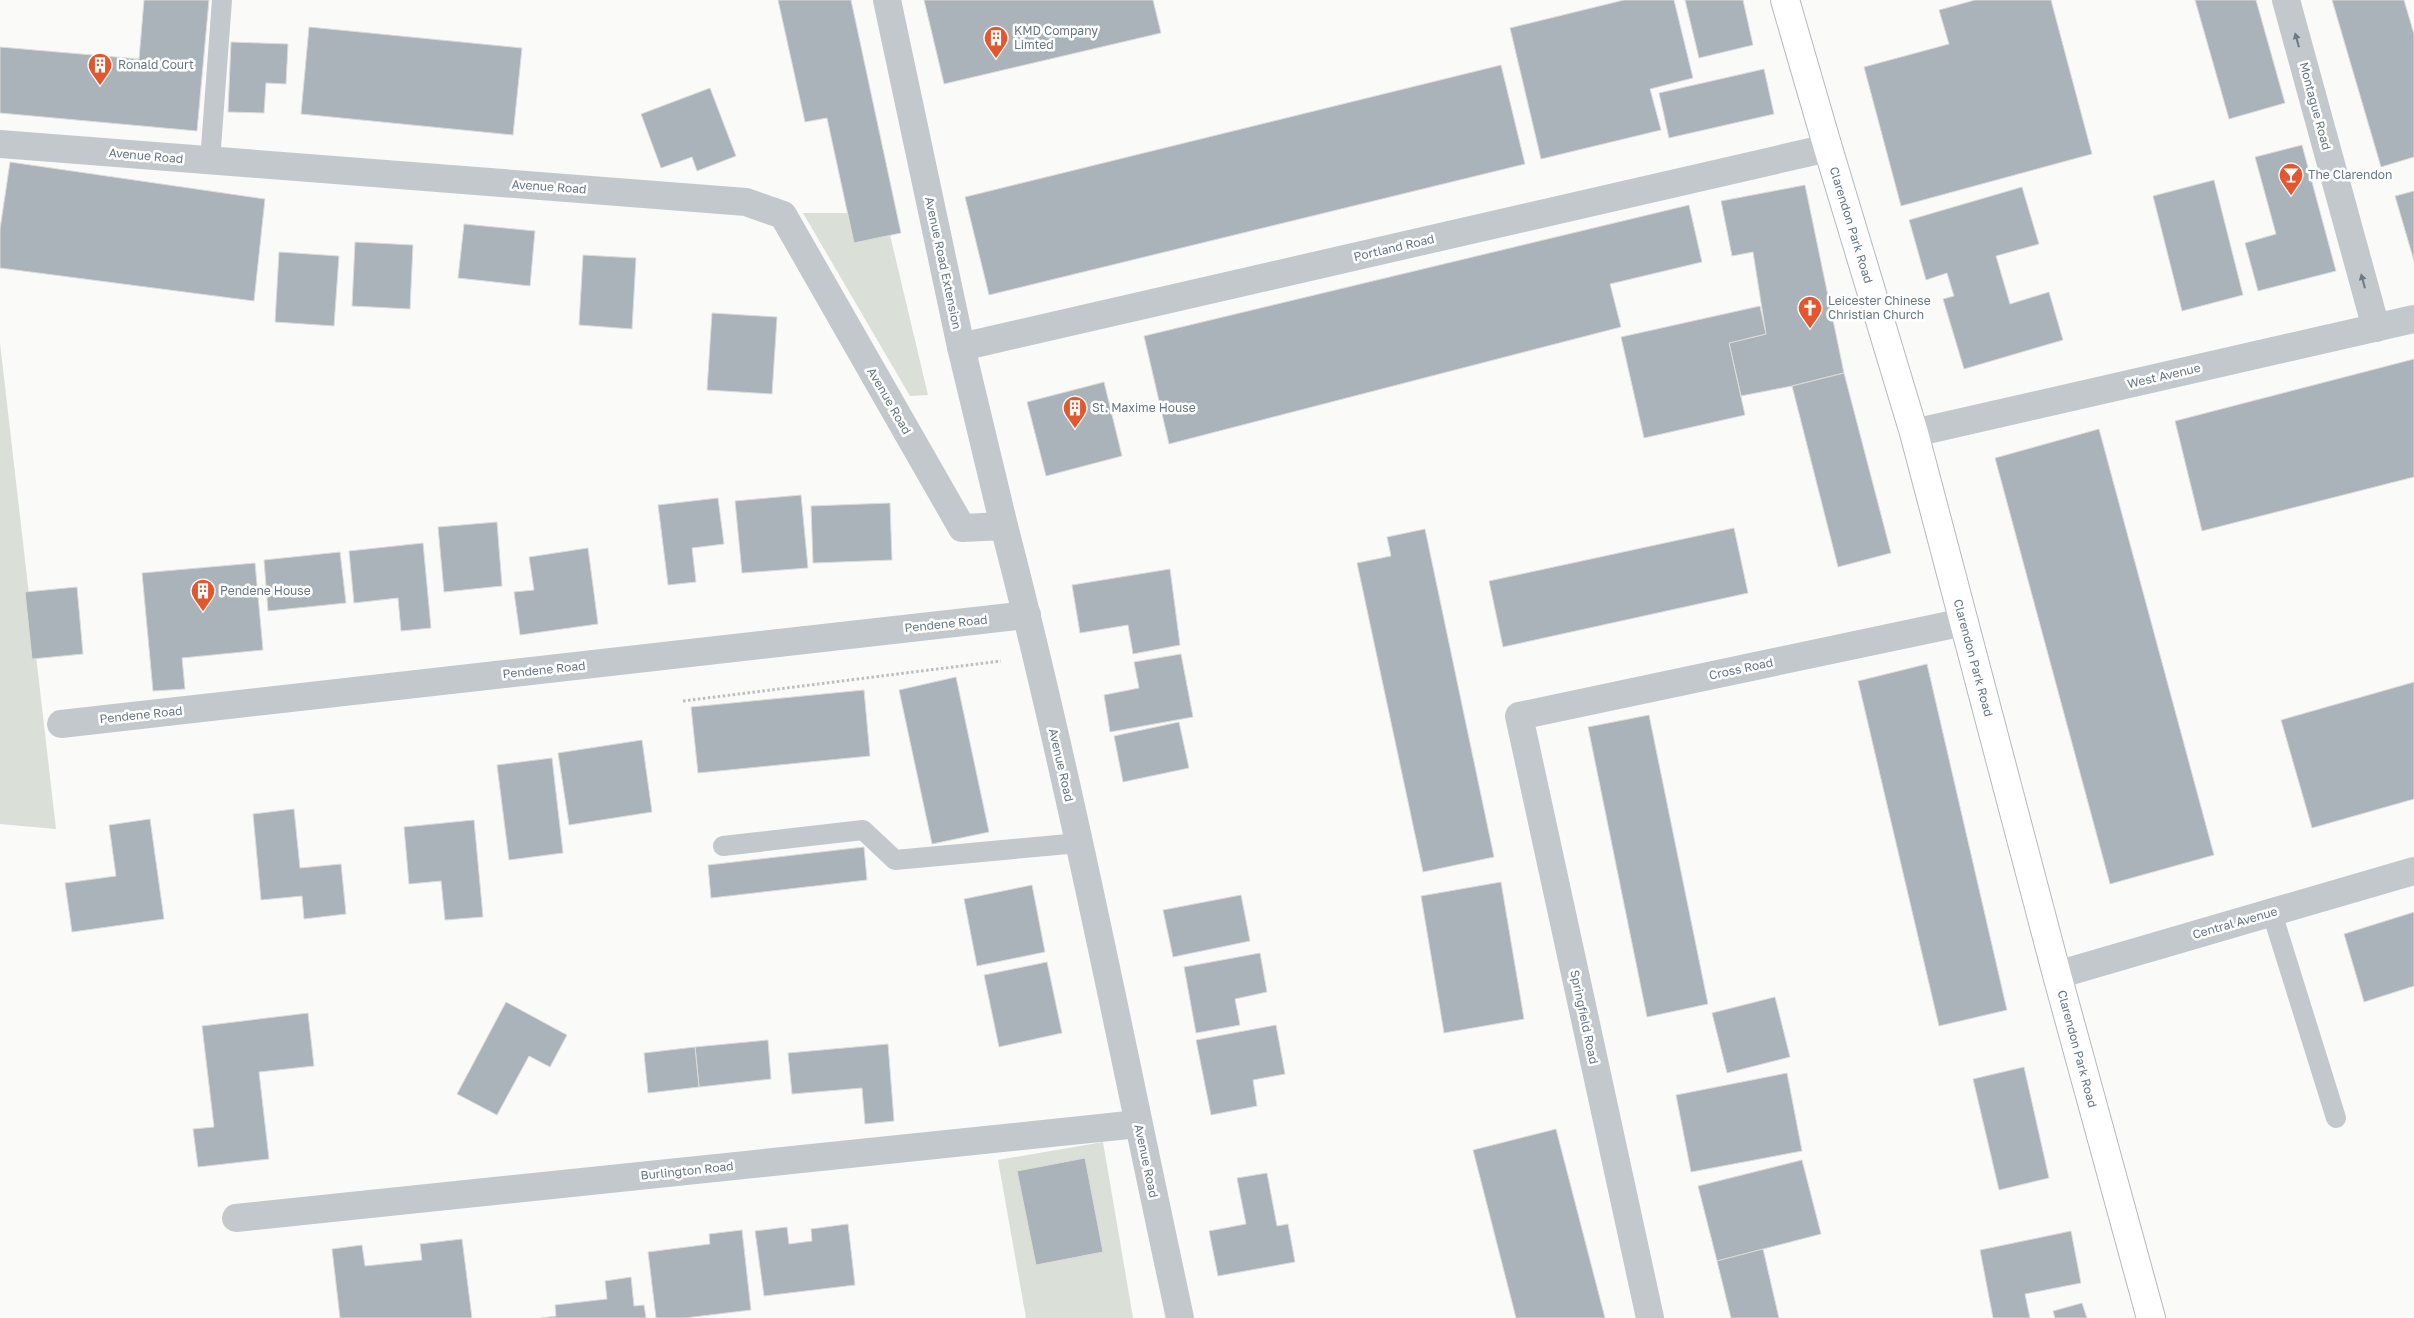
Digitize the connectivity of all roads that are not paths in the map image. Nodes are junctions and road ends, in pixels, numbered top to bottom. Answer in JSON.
{"nodes":[{"id":1,"x":222,"y":0,"type":"edge"},
{"id":2,"x":888,"y":0,"type":"edge"},
{"id":3,"x":1786,"y":0,"type":"edge"},
{"id":4,"x":2286,"y":0,"type":"edge"},
{"id":5,"x":0,"y":144,"type":"edge"},
{"id":6,"x":1828,"y":148,"type":"junction"},
{"id":7,"x":210,"y":162,"type":"junction"},
{"id":8,"x":2414,"y":319,"type":"edge"},
{"id":9,"x":2376,"y":328,"type":"junction"},
{"id":10,"x":961,"y":347,"type":"junction"},
{"id":11,"x":1914,"y":433,"type":"junction"},
{"id":12,"x":1004,"y":526,"type":"junction"},
{"id":13,"x":1027,"y":615,"type":"junction"},
{"id":14,"x":1964,"y":622,"type":"junction"},
{"id":15,"x":1519,"y":716,"type":"joint"},
{"id":16,"x":60,"y":724,"type":"dead end"},
{"id":17,"x":1079,"y":844,"type":"junction"},
{"id":18,"x":723,"y":846,"type":"dead end"},
{"id":19,"x":2414,"y":871,"type":"edge"},
{"id":20,"x":2272,"y":912,"type":"junction"},
{"id":21,"x":2057,"y":974,"type":"junction"},
{"id":22,"x":2336,"y":1118,"type":"dead end"},
{"id":23,"x":1138,"y":1124,"type":"junction"},
{"id":24,"x":236,"y":1218,"type":"dead end"},
{"id":25,"x":1180,"y":1318,"type":"edge"},
{"id":26,"x":1650,"y":1318,"type":"edge"},
{"id":27,"x":2151,"y":1318,"type":"edge"}],
"edges":[{"from":1,"to":7,"type":"lane"},
{"from":2,"to":10,"type":"street","name":"Avenue Road Extension"},
{"from":3,"to":6,"type":"street","name":"Clarendon Park Road"},
{"from":9,"to":4,"type":"street","name":"Montague Road","one_way":true},
{"from":5,"to":7,"type":"street","name":"Avenue Road"},
{"from":6,"to":10,"type":"street","name":"Portland Road"},
{"from":6,"to":11,"type":"street","name":"Clarendon Park Road"},
{"from":7,"to":12,"type":"street","name":"Avenue Road"},
{"from":8,"to":9,"type":"street","name":"West Avenue"},
{"from":9,"to":11,"type":"street","name":"West Avenue"},
{"from":10,"to":12,"type":"street","name":"Avenue Road Extension"},
{"from":11,"to":14,"type":"street","name":"Clarendon Park Road"},
{"from":12,"to":13,"type":"street","name":"Avenue Road"},
{"from":13,"to":16,"type":"street","name":"Pendene Road"},
{"from":13,"to":17,"type":"street","name":"Avenue Road"},
{"from":14,"to":15,"type":"street","name":"Cross Road"},
{"from":14,"to":21,"type":"street","name":"Clarendon Park Road"},
{"from":15,"to":26,"type":"street","name":"Springfield Road"},
{"from":17,"to":18,"type":"lane"},
{"from":17,"to":23,"type":"street","name":"Avenue Road"},
{"from":19,"to":20,"type":"street","name":"Central Avenue"},
{"from":20,"to":21,"type":"street","name":"Central Avenue"},
{"from":20,"to":22,"type":"lane"},
{"from":21,"to":27,"type":"street","name":"Clarendon Park Road"},
{"from":23,"to":24,"type":"street","name":"Burlington Road"},
{"from":23,"to":25,"type":"street","name":"Avenue Road"}]}
